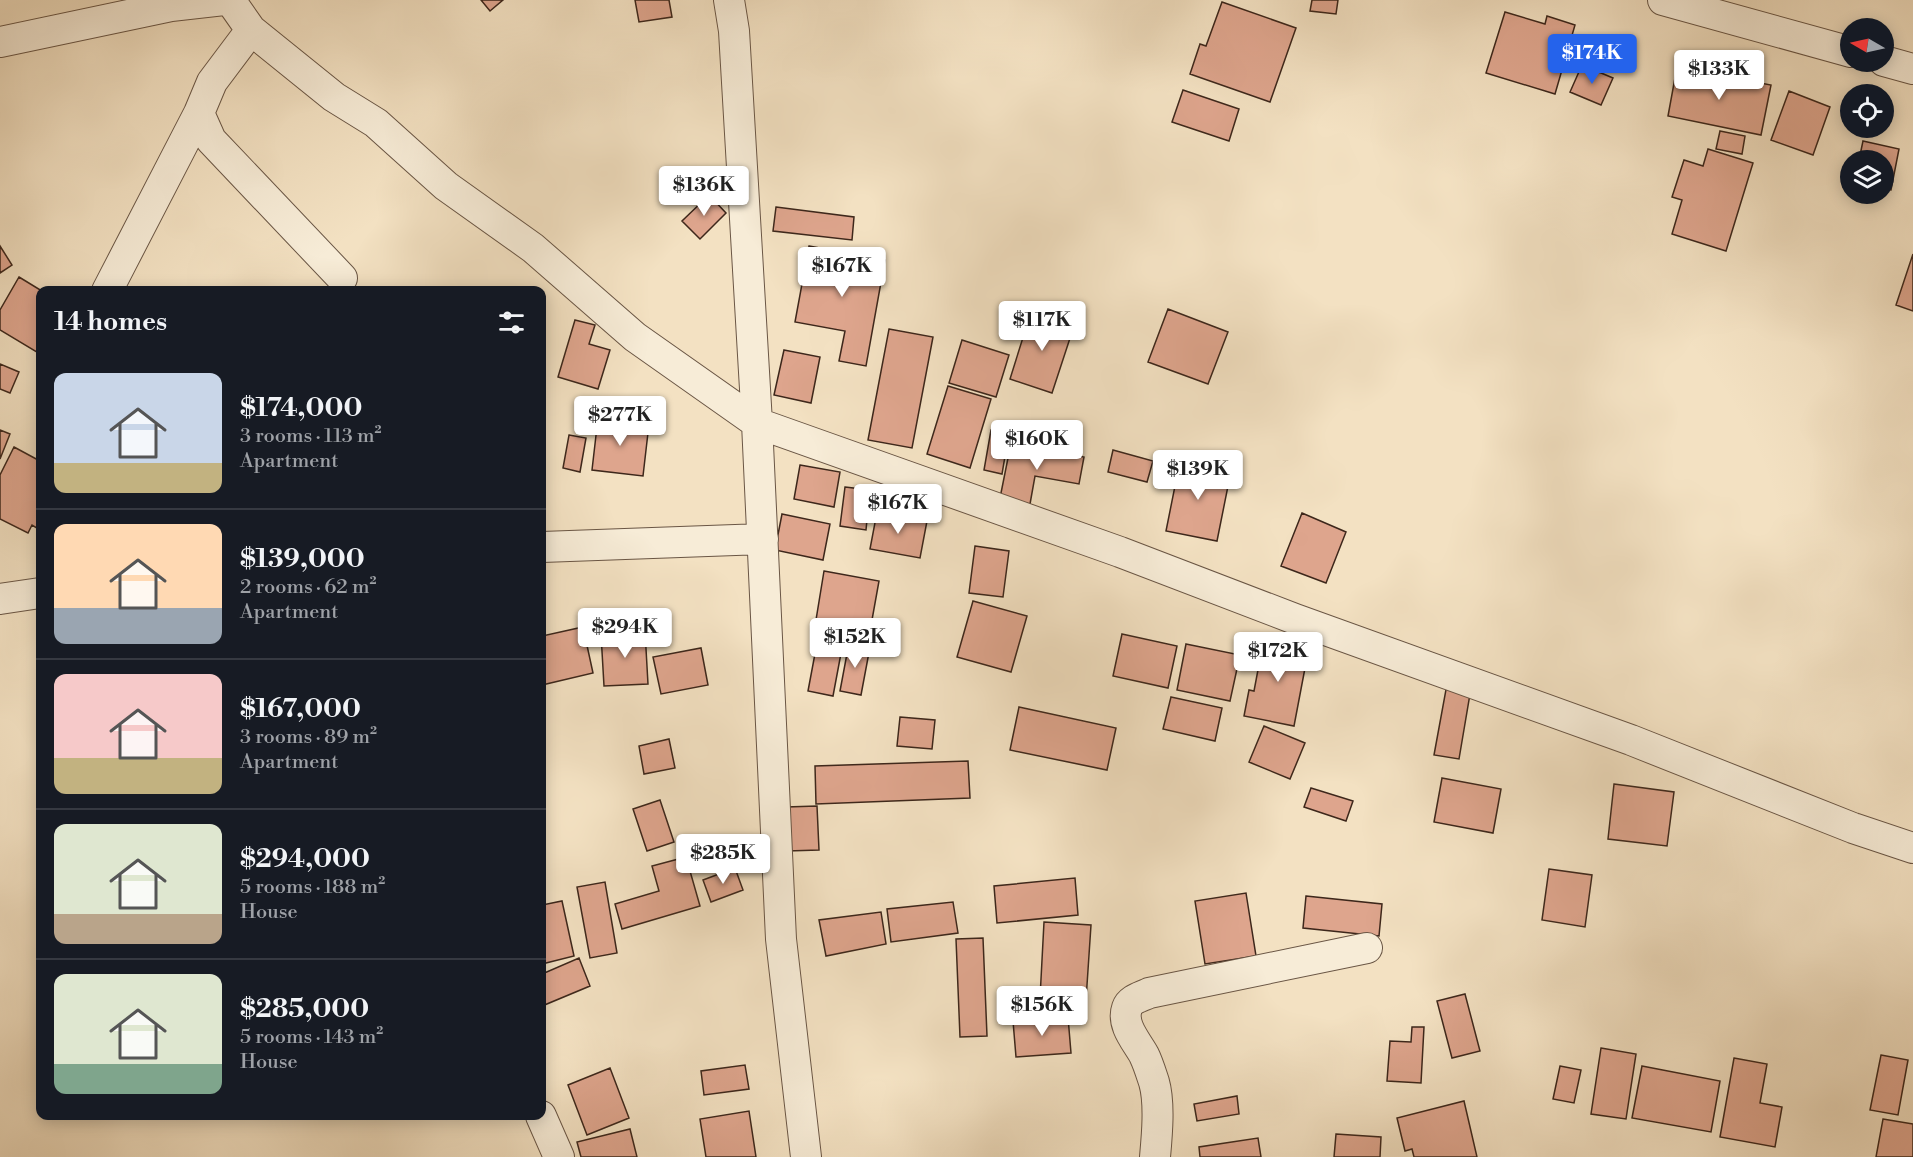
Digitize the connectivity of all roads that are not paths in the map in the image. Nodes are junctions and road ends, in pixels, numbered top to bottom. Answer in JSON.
{"nodes":[{"id":1,"x":224,"y":0,"type":"edge"},
{"id":2,"x":230,"y":0,"type":"edge"},
{"id":3,"x":729,"y":0,"type":"edge"},
{"id":4,"x":1663,"y":0,"type":"edge"},
{"id":5,"x":171,"y":3,"type":"edge"},
{"id":6,"x":251,"y":30,"type":"junction"},
{"id":7,"x":0,"y":42,"type":"edge"},
{"id":8,"x":1840,"y":49,"type":"edge"},
{"id":9,"x":1894,"y":64,"type":"edge"},
{"id":10,"x":1913,"y":69,"type":"edge"},
{"id":11,"x":198,"y":113,"type":"junction"},
{"id":12,"x":342,"y":278,"type":"dead end"},
{"id":13,"x":111,"y":286,"type":"edge"},
{"id":14,"x":757,"y":423,"type":"junction"},
{"id":15,"x":763,"y":539,"type":"junction"},
{"id":16,"x":546,"y":547,"type":"edge"},
{"id":17,"x":36,"y":594,"type":"edge"},
{"id":18,"x":0,"y":599,"type":"edge"},
{"id":19,"x":1913,"y":848,"type":"edge"},
{"id":20,"x":1367,"y":948,"type":"dead end"},
{"id":21,"x":543,"y":1120,"type":"edge"},
{"id":22,"x":559,"y":1157,"type":"edge"},
{"id":23,"x":806,"y":1157,"type":"edge"},
{"id":24,"x":1155,"y":1157,"type":"edge"}],
"edges":[{"from":1,"to":5,"type":"street"},
{"from":2,"to":6,"type":"street"},
{"from":3,"to":14,"type":"street"},
{"from":4,"to":8,"type":"street"},
{"from":5,"to":7,"type":"street"},
{"from":6,"to":11,"type":"street"},
{"from":6,"to":14,"type":"street"},
{"from":9,"to":10,"type":"street"},
{"from":11,"to":12,"type":"street"},
{"from":11,"to":13,"type":"street"},
{"from":14,"to":15,"type":"street"},
{"from":14,"to":19,"type":"street"},
{"from":15,"to":16,"type":"street"},
{"from":15,"to":23,"type":"street"},
{"from":17,"to":18,"type":"street"},
{"from":20,"to":24,"type":"street"},
{"from":21,"to":22,"type":"street"}]}
